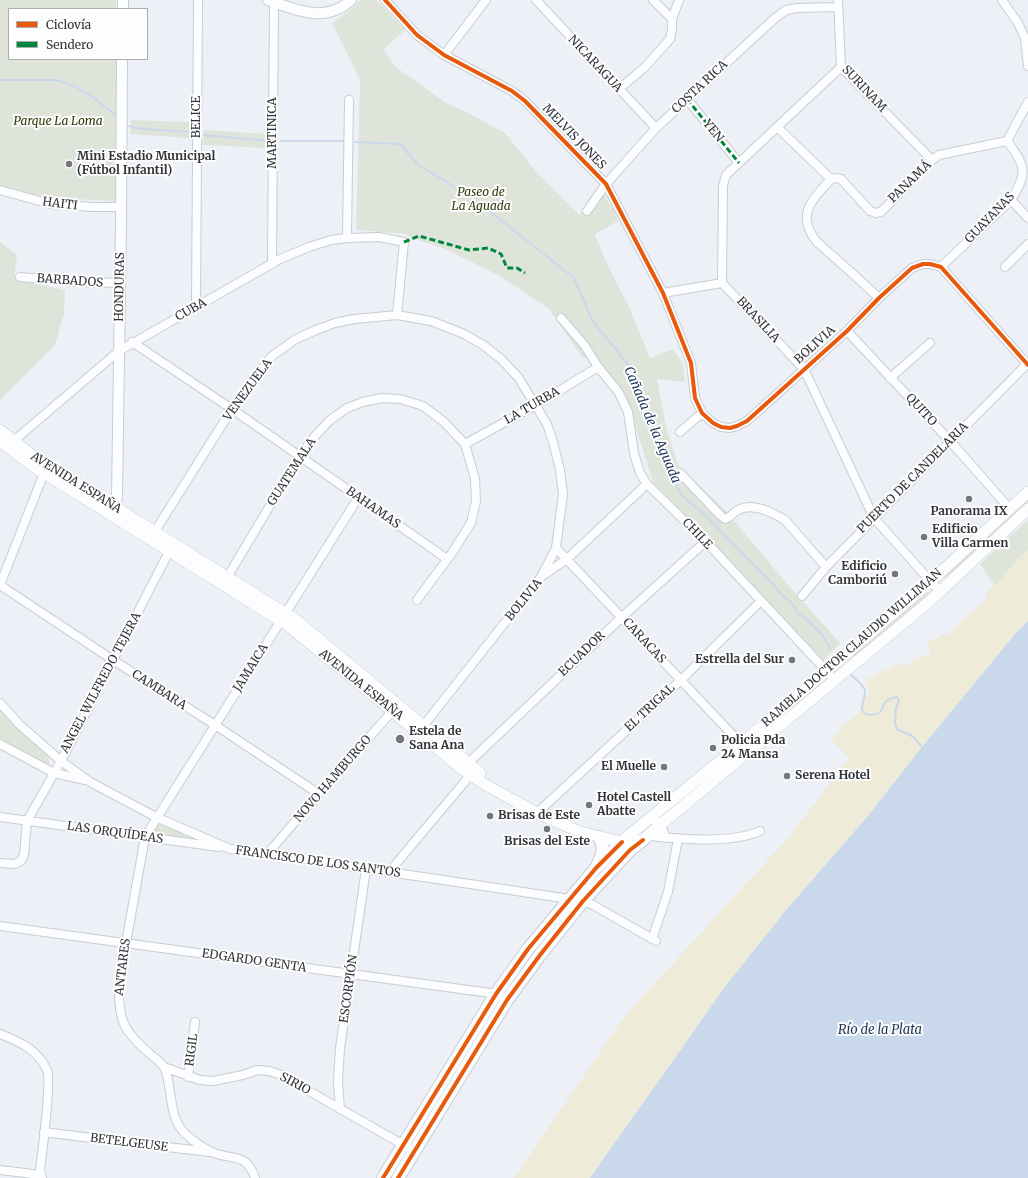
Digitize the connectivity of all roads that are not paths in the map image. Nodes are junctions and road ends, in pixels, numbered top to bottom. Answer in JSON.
{"nodes":[{"id":1,"x":198,"y":0,"type":"edge"},
{"id":2,"x":351,"y":0,"type":"edge"},
{"id":3,"x":386,"y":0,"type":"edge"},
{"id":4,"x":486,"y":0,"type":"edge"},
{"id":5,"x":536,"y":0,"type":"edge"},
{"id":6,"x":653,"y":0,"type":"edge"},
{"id":7,"x":679,"y":0,"type":"edge"},
{"id":8,"x":1002,"y":0,"type":"edge"},
{"id":9,"x":271,"y":1,"type":"edge"},
{"id":10,"x":838,"y":4,"type":"edge"},
{"id":11,"x":672,"y":19,"type":"junction"},
{"id":12,"x":444,"y":55,"type":"junction"},
{"id":13,"x":122,"y":60,"type":"edge"},
{"id":14,"x":1028,"y":66,"type":"edge"},
{"id":15,"x":841,"y":67,"type":"junction"},
{"id":16,"x":619,"y":89,"type":"junction"},
{"id":17,"x":349,"y":100,"type":"dead end"},
{"id":18,"x":687,"y":100,"type":"junction"},
{"id":19,"x":1028,"y":102,"type":"edge"},
{"id":20,"x":777,"y":127,"type":"junction"},
{"id":21,"x":656,"y":128,"type":"junction"},
{"id":22,"x":1007,"y":141,"type":"junction"},
{"id":23,"x":932,"y":160,"type":"junction"},
{"id":24,"x":739,"y":163,"type":"junction"},
{"id":25,"x":831,"y":179,"type":"junction"},
{"id":26,"x":606,"y":184,"type":"junction"},
{"id":27,"x":0,"y":190,"type":"edge"},
{"id":28,"x":1011,"y":200,"type":"junction"},
{"id":29,"x":121,"y":207,"type":"junction"},
{"id":30,"x":587,"y":211,"type":"dead end"},
{"id":31,"x":1028,"y":218,"type":"edge"},
{"id":32,"x":347,"y":238,"type":"junction"},
{"id":33,"x":1028,"y":244,"type":"edge"},
{"id":34,"x":272,"y":264,"type":"junction"},
{"id":35,"x":1005,"y":266,"type":"dead end"},
{"id":36,"x":941,"y":268,"type":"junction"},
{"id":37,"x":20,"y":277,"type":"dead end"},
{"id":38,"x":120,"y":283,"type":"junction"},
{"id":39,"x":722,"y":283,"type":"junction"},
{"id":40,"x":663,"y":293,"type":"junction"},
{"id":41,"x":878,"y":298,"type":"junction"},
{"id":42,"x":196,"y":307,"type":"junction"},
{"id":43,"x":396,"y":315,"type":"junction"},
{"id":44,"x":561,"y":318,"type":"dead end"},
{"id":45,"x":847,"y":331,"type":"junction"},
{"id":46,"x":132,"y":342,"type":"junction"},
{"id":47,"x":930,"y":344,"type":"dead end"},
{"id":48,"x":119,"y":351,"type":"junction"},
{"id":49,"x":1028,"y":364,"type":"edge"},
{"id":50,"x":598,"y":367,"type":"junction"},
{"id":51,"x":804,"y":369,"type":"junction"},
{"id":52,"x":890,"y":378,"type":"junction"},
{"id":53,"x":536,"y":405,"type":"junction"},
{"id":54,"x":232,"y":409,"type":"junction"},
{"id":55,"x":702,"y":413,"type":"junction"},
{"id":56,"x":680,"y":432,"type":"dead end"},
{"id":57,"x":3,"y":437,"type":"edge"},
{"id":58,"x":950,"y":442,"type":"junction"},
{"id":59,"x":465,"y":444,"type":"junction"},
{"id":60,"x":299,"y":457,"type":"junction"},
{"id":61,"x":46,"y":469,"type":"junction"},
{"id":62,"x":681,"y":474,"type":"dead end"},
{"id":63,"x":647,"y":484,"type":"junction"},
{"id":64,"x":1028,"y":492,"type":"edge"},
{"id":65,"x":358,"y":498,"type":"junction"},
{"id":66,"x":1010,"y":509,"type":"junction"},
{"id":67,"x":1028,"y":509,"type":"edge"},
{"id":68,"x":112,"y":510,"type":"junction"},
{"id":69,"x":874,"y":518,"type":"junction"},
{"id":70,"x":152,"y":536,"type":"junction"},
{"id":71,"x":705,"y":542,"type":"junction"},
{"id":72,"x":171,"y":548,"type":"junction"},
{"id":73,"x":556,"y":548,"type":"junction"},
{"id":74,"x":567,"y":559,"type":"junction"},
{"id":75,"x":447,"y":560,"type":"junction"},
{"id":76,"x":826,"y":567,"type":"junction"},
{"id":77,"x":541,"y":577,"type":"junction"},
{"id":78,"x":225,"y":581,"type":"junction"},
{"id":79,"x":930,"y":582,"type":"junction"},
{"id":80,"x":0,"y":585,"type":"edge"},
{"id":81,"x":940,"y":592,"type":"junction"},
{"id":82,"x":802,"y":596,"type":"dead end"},
{"id":83,"x":417,"y":600,"type":"dead end"},
{"id":84,"x":761,"y":601,"type":"junction"},
{"id":85,"x":283,"y":617,"type":"junction"},
{"id":86,"x":622,"y":617,"type":"junction"},
{"id":87,"x":113,"y":660,"type":"junction"},
{"id":88,"x":827,"y":670,"type":"junction"},
{"id":89,"x":843,"y":673,"type":"junction"},
{"id":90,"x":681,"y":680,"type":"junction"},
{"id":91,"x":0,"y":704,"type":"edge"},
{"id":92,"x":395,"y":708,"type":"junction"},
{"id":93,"x":215,"y":725,"type":"junction"},
{"id":94,"x":421,"y":729,"type":"junction"},
{"id":95,"x":0,"y":744,"type":"edge"},
{"id":96,"x":741,"y":744,"type":"junction"},
{"id":97,"x":749,"y":752,"type":"junction"},
{"id":98,"x":61,"y":761,"type":"junction"},
{"id":99,"x":469,"y":769,"type":"junction"},
{"id":100,"x":54,"y":773,"type":"junction"},
{"id":101,"x":90,"y":782,"type":"junction"},
{"id":102,"x":319,"y":794,"type":"junction"},
{"id":103,"x":539,"y":810,"type":"junction"},
{"id":104,"x":0,"y":817,"type":"edge"},
{"id":105,"x":156,"y":817,"type":"junction"},
{"id":106,"x":650,"y":819,"type":"junction"},
{"id":107,"x":27,"y":821,"type":"junction"},
{"id":108,"x":661,"y":825,"type":"junction"},
{"id":109,"x":760,"y":831,"type":"dead end"},
{"id":110,"x":145,"y":837,"type":"junction"},
{"id":111,"x":599,"y":837,"type":"junction"},
{"id":112,"x":645,"y":838,"type":"junction"},
{"id":113,"x":665,"y":838,"type":"junction"},
{"id":114,"x":678,"y":838,"type":"junction"},
{"id":115,"x":628,"y":842,"type":"junction"},
{"id":116,"x":230,"y":849,"type":"junction"},
{"id":117,"x":268,"y":854,"type":"junction"},
{"id":118,"x":0,"y":863,"type":"edge"},
{"id":119,"x":596,"y":868,"type":"junction"},
{"id":120,"x":366,"y":869,"type":"junction"},
{"id":121,"x":389,"y":872,"type":"junction"},
{"id":122,"x":570,"y":899,"type":"junction"},
{"id":123,"x":583,"y":901,"type":"junction"},
{"id":124,"x":0,"y":926,"type":"edge"},
{"id":125,"x":126,"y":943,"type":"junction"},
{"id":126,"x":351,"y":974,"type":"junction"},
{"id":127,"x":501,"y":997,"type":"junction"},
{"id":128,"x":195,"y":1022,"type":"dead end"},
{"id":129,"x":0,"y":1034,"type":"edge"},
{"id":130,"x":164,"y":1067,"type":"junction"},
{"id":131,"x":188,"y":1077,"type":"junction"},
{"id":132,"x":340,"y":1109,"type":"junction"},
{"id":133,"x":44,"y":1132,"type":"junction"},
{"id":134,"x":403,"y":1145,"type":"junction"},
{"id":135,"x":414,"y":1151,"type":"junction"},
{"id":136,"x":214,"y":1153,"type":"junction"},
{"id":137,"x":0,"y":1170,"type":"edge"},
{"id":138,"x":41,"y":1177,"type":"edge"},
{"id":139,"x":256,"y":1178,"type":"edge"},
{"id":140,"x":383,"y":1178,"type":"edge"},
{"id":141,"x":398,"y":1178,"type":"edge"}],
"edges":[{"from":1,"to":42,"type":"street","name":"BELICE"},
{"from":2,"to":9,"type":"street"},
{"from":3,"to":12,"type":"street","name":"MELVIS JONES"},
{"from":4,"to":12,"type":"street"},
{"from":5,"to":16,"type":"street","name":"NICARAGUA"},
{"from":6,"to":11,"type":"street"},
{"from":7,"to":11,"type":"street"},
{"from":8,"to":14,"type":"street"},
{"from":9,"to":34,"type":"street","name":"MARTINICA"},
{"from":10,"to":15,"type":"street","name":"SURINAM"},
{"from":10,"to":18,"type":"street","name":"COSTA RICA"},
{"from":11,"to":16,"type":"street"},
{"from":12,"to":26,"type":"street","name":"MELVIS JONES"},
{"from":13,"to":29,"type":"street","name":"HONDURAS"},
{"from":15,"to":20,"type":"street"},
{"from":15,"to":23,"type":"street","name":"SURINAM"},
{"from":16,"to":21,"type":"street","name":"NICARAGUA"},
{"from":17,"to":32,"type":"street"},
{"from":18,"to":21,"type":"street","name":"COSTA RICA"},
{"from":18,"to":24,"type":"street","name":"YEN"},
{"from":19,"to":22,"type":"street"},
{"from":20,"to":24,"type":"street"},
{"from":20,"to":25,"type":"street"},
{"from":21,"to":26,"type":"street","name":"COSTA RICA"},
{"from":22,"to":23,"type":"street","name":"PANAMÁ"},
{"from":22,"to":28,"type":"street","name":"GUAYANAS"},
{"from":23,"to":25,"type":"street","name":"PANAMÁ"},
{"from":24,"to":39,"type":"street"},
{"from":25,"to":41,"type":"street"},
{"from":26,"to":30,"type":"street","name":"COSTA RICA"},
{"from":26,"to":40,"type":"street","name":"MELVIS JONES"},
{"from":27,"to":29,"type":"street","name":"HAITI"},
{"from":28,"to":31,"type":"street"},
{"from":28,"to":36,"type":"street","name":"GUAYANAS"},
{"from":29,"to":38,"type":"street","name":"HONDURAS"},
{"from":32,"to":34,"type":"street","name":"CUBA"},
{"from":32,"to":43,"type":"street","name":"CUBA"},
{"from":33,"to":35,"type":"street"},
{"from":34,"to":42,"type":"street","name":"CUBA"},
{"from":36,"to":41,"type":"street","name":"BOLIVIA"},
{"from":36,"to":49,"type":"street"},
{"from":37,"to":38,"type":"street","name":"BARBADOS"},
{"from":38,"to":48,"type":"street","name":"HONDURAS"},
{"from":39,"to":40,"type":"street"},
{"from":39,"to":51,"type":"street","name":"BRASILIA"},
{"from":40,"to":55,"type":"street","name":"MELVIS JONES"},
{"from":41,"to":45,"type":"street","name":"BOLIVIA"},
{"from":42,"to":46,"type":"street","name":"CUBA"},
{"from":43,"to":53,"type":"street","name":"VENEZUELA"},
{"from":43,"to":54,"type":"street","name":"VENEZUELA"},
{"from":44,"to":50,"type":"street","name":"CHILE"},
{"from":45,"to":51,"type":"street","name":"BOLIVIA"},
{"from":45,"to":52,"type":"street","name":"QUITO"},
{"from":46,"to":48,"type":"street","name":"CUBA"},
{"from":46,"to":54,"type":"street","name":"BAHAMAS"},
{"from":47,"to":52,"type":"street"},
{"from":48,"to":57,"type":"street","name":"CUBA"},
{"from":48,"to":68,"type":"street","name":"HONDURAS"},
{"from":49,"to":58,"type":"street","name":"PUERTO DE CANDELARIA"},
{"from":50,"to":53,"type":"street","name":"LA TURBA"},
{"from":50,"to":63,"type":"street","name":"CHILE"},
{"from":51,"to":55,"type":"street","name":"BOLIVIA"},
{"from":51,"to":69,"type":"street","name":"BRASILIA"},
{"from":52,"to":58,"type":"street","name":"QUITO"},
{"from":53,"to":59,"type":"street","name":"LA TURBA"},
{"from":53,"to":73,"type":"street","name":"VENEZUELA"},
{"from":54,"to":60,"type":"street","name":"BAHAMAS"},
{"from":54,"to":70,"type":"street","name":"VENEZUELA"},
{"from":55,"to":56,"type":"street"},
{"from":57,"to":61,"type":"main road","name":"AVENIDA ESPAÑA"},
{"from":58,"to":66,"type":"street","name":"QUITO"},
{"from":58,"to":69,"type":"street","name":"PUERTO DE CANDELARIA"},
{"from":59,"to":60,"type":"street","name":"GUATEMALA"},
{"from":59,"to":75,"type":"street","name":"GUATEMALA"},
{"from":60,"to":65,"type":"street","name":"BAHAMAS"},
{"from":60,"to":78,"type":"street","name":"GUATEMALA"},
{"from":61,"to":68,"type":"main road","name":"AVENIDA ESPAÑA"},
{"from":61,"to":80,"type":"street"},
{"from":62,"to":76,"type":"street"},
{"from":63,"to":71,"type":"street","name":"CHILE"},
{"from":63,"to":74,"type":"street","name":"BOLIVIA"},
{"from":64,"to":66,"type":"main road","name":"RAMBLA DOCTOR CLAUDIO WILLIMAN"},
{"from":65,"to":75,"type":"street","name":"BAHAMAS"},
{"from":65,"to":85,"type":"street","name":"JAMAICA"},
{"from":66,"to":79,"type":"main road","name":"RAMBLA DOCTOR CLAUDIO WILLIMAN"},
{"from":67,"to":81,"type":"main road","name":"RAMBLA DOCTOR CLAUDIO WILLIMAN"},
{"from":68,"to":70,"type":"main road","name":"AVENIDA ESPAÑA"},
{"from":69,"to":76,"type":"street","name":"PUERTO DE CANDELARIA"},
{"from":69,"to":79,"type":"street","name":"BRASILIA"},
{"from":70,"to":72,"type":"main road","name":"AVENIDA ESPAÑA"},
{"from":71,"to":84,"type":"street","name":"CHILE"},
{"from":71,"to":86,"type":"street","name":"ECUADOR"},
{"from":72,"to":78,"type":"main road","name":"AVENIDA ESPAÑA"},
{"from":72,"to":87,"type":"street","name":"ANGEL WILFREDO TEJERA"},
{"from":73,"to":74,"type":"street","name":"CARACAS"},
{"from":73,"to":77,"type":"street","name":"VENEZUELA"},
{"from":74,"to":77,"type":"street","name":"BOLIVIA"},
{"from":74,"to":86,"type":"street","name":"CARACAS"},
{"from":75,"to":83,"type":"street","name":"GUATEMALA"},
{"from":76,"to":82,"type":"street","name":"PUERTO DE CANDELARIA"},
{"from":77,"to":94,"type":"street","name":"BOLIVIA"},
{"from":78,"to":85,"type":"main road","name":"AVENIDA ESPAÑA"},
{"from":79,"to":81,"type":"street","name":"BRASILIA"},
{"from":79,"to":88,"type":"main road","name":"RAMBLA DOCTOR CLAUDIO WILLIMAN"},
{"from":80,"to":87,"type":"street","name":"CAMBARA"},
{"from":81,"to":89,"type":"main road","name":"RAMBLA DOCTOR CLAUDIO WILLIMAN"},
{"from":84,"to":88,"type":"street","name":"CHILE"},
{"from":84,"to":90,"type":"street","name":"EL TRIGAL"},
{"from":85,"to":92,"type":"main road","name":"AVENIDA ESPAÑA"},
{"from":85,"to":93,"type":"street","name":"JAMAICA"},
{"from":86,"to":90,"type":"street","name":"CARACAS"},
{"from":86,"to":99,"type":"street","name":"ECUADOR"},
{"from":87,"to":93,"type":"street","name":"CAMBARA"},
{"from":87,"to":98,"type":"street","name":"ANGEL WILFREDO TEJERA"},
{"from":88,"to":89,"type":"street","name":"CHILE"},
{"from":88,"to":96,"type":"main road","name":"RAMBLA DOCTOR CLAUDIO WILLIMAN"},
{"from":89,"to":97,"type":"main road","name":"RAMBLA DOCTOR CLAUDIO WILLIMAN"},
{"from":90,"to":96,"type":"street","name":"CARACAS"},
{"from":90,"to":103,"type":"street","name":"EL TRIGAL"},
{"from":91,"to":98,"type":"street","name":"FRANCISCO DE LOS SANTOS"},
{"from":92,"to":94,"type":"main road","name":"AVENIDA ESPAÑA"},
{"from":92,"to":102,"type":"street","name":"NOVO HAMBURGO"},
{"from":93,"to":102,"type":"street","name":"CAMBARA"},
{"from":93,"to":105,"type":"street","name":"JAMAICA"},
{"from":94,"to":99,"type":"main road","name":"AVENIDA ESPAÑA"},
{"from":95,"to":100,"type":"street"},
{"from":96,"to":97,"type":"street","name":"CARACAS"},
{"from":96,"to":106,"type":"main road","name":"RAMBLA DOCTOR CLAUDIO WILLIMAN"},
{"from":97,"to":108,"type":"main road","name":"RAMBLA DOCTOR CLAUDIO WILLIMAN"},
{"from":98,"to":100,"type":"street","name":"ANGEL WILFREDO TEJERA"},
{"from":98,"to":101,"type":"street","name":"FRANCISCO DE LOS SANTOS"},
{"from":99,"to":103,"type":"main road","name":"AVENIDA ESPAÑA"},
{"from":99,"to":121,"type":"street","name":"ECUADOR"},
{"from":100,"to":101,"type":"street"},
{"from":100,"to":107,"type":"street","name":"ANGEL WILFREDO TEJERA"},
{"from":101,"to":105,"type":"street","name":"FRANCISCO DE LOS SANTOS"},
{"from":102,"to":117,"type":"street","name":"NOVO HAMBURGO"},
{"from":103,"to":111,"type":"main road","name":"AVENIDA ESPAÑA"},
{"from":103,"to":115,"type":"main road","name":"AVENIDA ESPAÑA"},
{"from":104,"to":107,"type":"street","name":"LAS ORQUÍDEAS"},
{"from":105,"to":110,"type":"street","name":"JAMAICA"},
{"from":105,"to":116,"type":"street","name":"FRANCISCO DE LOS SANTOS"},
{"from":106,"to":108,"type":"street"},
{"from":106,"to":115,"type":"main road","name":"RAMBLA DOCTOR CLAUDIO WILLIMAN"},
{"from":107,"to":110,"type":"street","name":"LAS ORQUÍDEAS"},
{"from":107,"to":118,"type":"street"},
{"from":108,"to":112,"type":"main road","name":"RAMBLA DOCTOR CLAUDIO WILLIMAN"},
{"from":108,"to":113,"type":"street"},
{"from":109,"to":114,"type":"street"},
{"from":110,"to":116,"type":"street","name":"LAS ORQUÍDEAS"},
{"from":110,"to":125,"type":"street","name":"ANTARES"},
{"from":111,"to":115,"type":"main road","name":"AVENIDA ESPAÑA"},
{"from":111,"to":119,"type":"main road"},
{"from":112,"to":113,"type":"street"},
{"from":112,"to":115,"type":"main road","name":"RAMBLA DOCTOR CLAUDIO WILLIMAN"},
{"from":113,"to":114,"type":"street"},
{"from":114,"to":123,"type":"street","name":"FRANCISCO DE LOS SANTOS"},
{"from":115,"to":119,"type":"main road","name":"RAMBLA DOCTOR CLAUDIO WILLIMAN"},
{"from":115,"to":123,"type":"main road","name":"RAMBLA DOCTOR CLAUDIO WILLIMAN"},
{"from":116,"to":117,"type":"street","name":"FRANCISCO DE LOS SANTOS"},
{"from":117,"to":120,"type":"street","name":"FRANCISCO DE LOS SANTOS"},
{"from":119,"to":122,"type":"main road","name":"RAMBLA DOCTOR CLAUDIO WILLIMAN"},
{"from":120,"to":121,"type":"street","name":"FRANCISCO DE LOS SANTOS"},
{"from":120,"to":126,"type":"street","name":"ESCORPIÓN"},
{"from":121,"to":122,"type":"street","name":"FRANCISCO DE LOS SANTOS"},
{"from":122,"to":123,"type":"street","name":"FRANCISCO DE LOS SANTOS"},
{"from":122,"to":127,"type":"main road","name":"RAMBLA DOCTOR CLAUDIO WILLIMAN"},
{"from":123,"to":127,"type":"main road","name":"RAMBLA DOCTOR CLAUDIO WILLIMAN"},
{"from":124,"to":125,"type":"street","name":"EDGARDO GENTA"},
{"from":125,"to":126,"type":"street","name":"EDGARDO GENTA"},
{"from":125,"to":130,"type":"street","name":"ANTARES"},
{"from":126,"to":127,"type":"street","name":"EDGARDO GENTA"},
{"from":126,"to":132,"type":"street","name":"ESCORPIÓN"},
{"from":127,"to":134,"type":"main road","name":"RAMBLA DOCTOR CLAUDIO WILLIMAN"},
{"from":127,"to":135,"type":"main road","name":"RAMBLA DOCTOR CLAUDIO WILLIMAN"},
{"from":128,"to":131,"type":"street","name":"RIGIL"},
{"from":129,"to":133,"type":"street"},
{"from":130,"to":131,"type":"street","name":"SIRIO"},
{"from":130,"to":136,"type":"street"},
{"from":131,"to":132,"type":"street","name":"SIRIO"},
{"from":132,"to":134,"type":"street","name":"SIRIO"},
{"from":133,"to":136,"type":"street","name":"BETELGEUSE"},
{"from":133,"to":138,"type":"street"},
{"from":134,"to":135,"type":"street","name":"SIRIO"},
{"from":134,"to":140,"type":"main road","name":"RAMBLA DOCTOR CLAUDIO WILLIMAN"},
{"from":135,"to":141,"type":"main road","name":"RAMBLA DOCTOR CLAUDIO WILLIMAN"},
{"from":136,"to":139,"type":"street"},
{"from":137,"to":138,"type":"street"}]}
